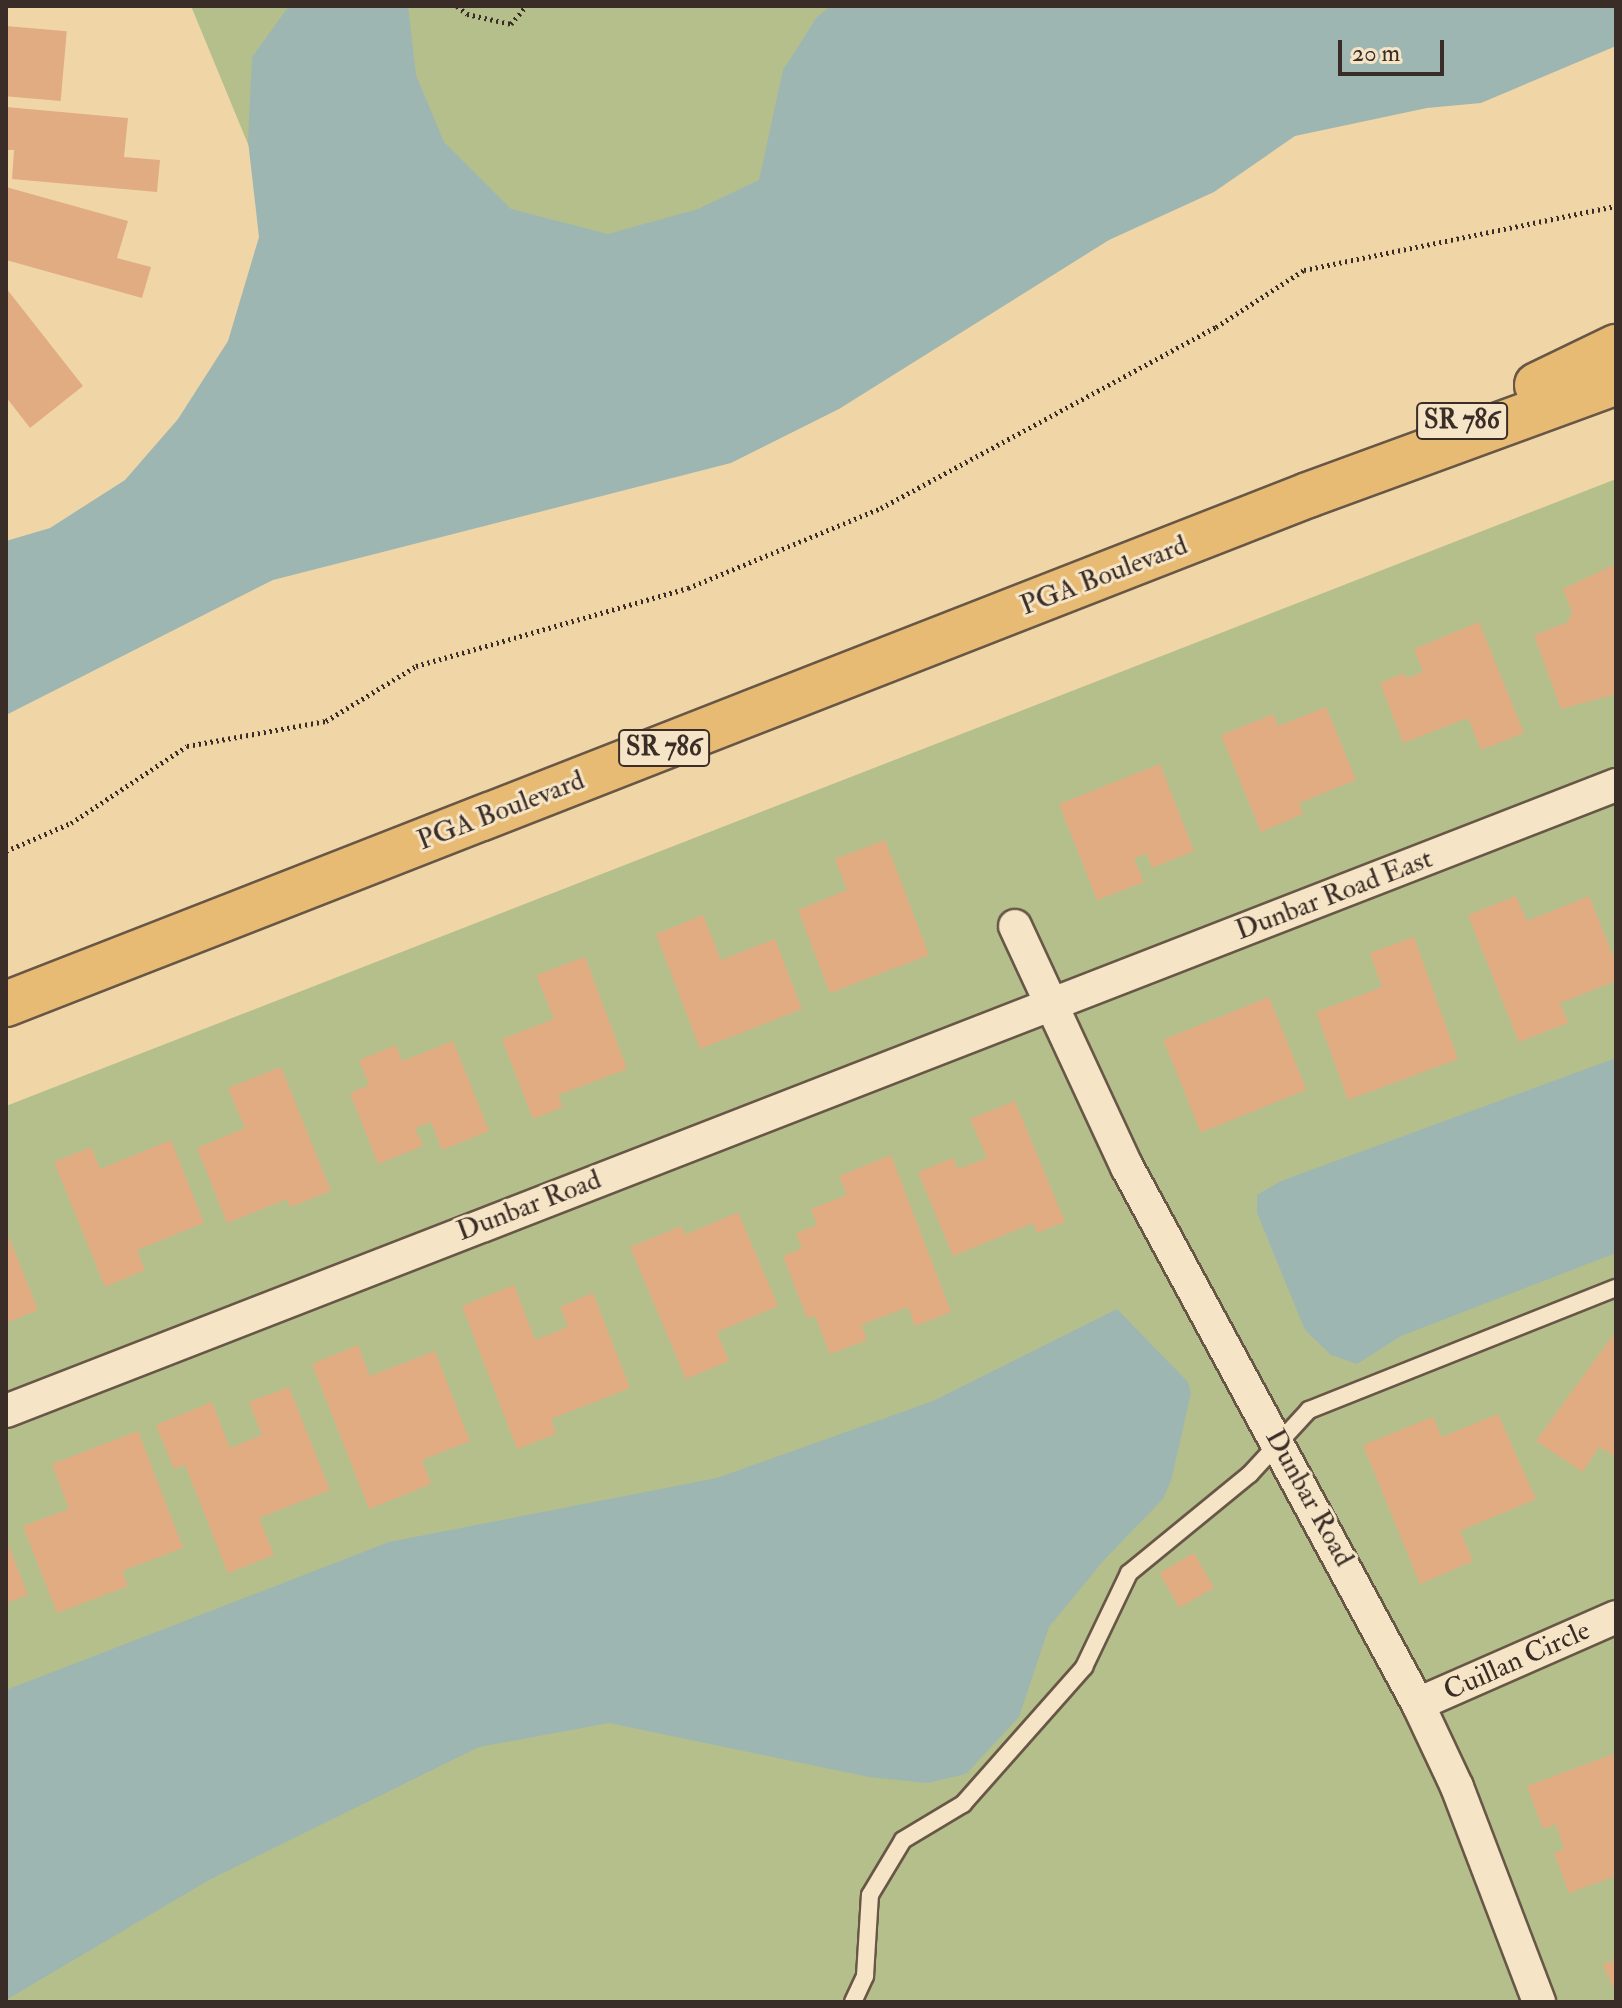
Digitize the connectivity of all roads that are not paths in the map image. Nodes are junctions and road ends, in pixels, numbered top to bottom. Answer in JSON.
{"nodes":[{"id":1,"x":1616,"y":347,"type":"edge"},
{"id":2,"x":1616,"y":382,"type":"edge"},
{"id":3,"x":1308,"y":495,"type":"junction"},
{"id":4,"x":1616,"y":785,"type":"edge"},
{"id":5,"x":1015,"y":926,"type":"dead end"},
{"id":6,"x":6,"y":1004,"type":"edge"},
{"id":7,"x":1053,"y":1005,"type":"junction"},
{"id":8,"x":1616,"y":1288,"type":"edge"},
{"id":9,"x":6,"y":1411,"type":"edge"},
{"id":10,"x":1278,"y":1442,"type":"junction"},
{"id":11,"x":1616,"y":1617,"type":"edge"},
{"id":12,"x":1418,"y":1704,"type":"junction"},
{"id":13,"x":853,"y":2002,"type":"edge"},
{"id":14,"x":1539,"y":2002,"type":"edge"}],
"edges":[{"from":1,"to":3,"type":"main road","name":"PGA Boulevard","number":"SR 786"},
{"from":2,"to":3,"type":"main road","name":"PGA Boulevard","number":"SR 786"},
{"from":3,"to":6,"type":"main road","name":"PGA Boulevard","number":"SR 786"},
{"from":4,"to":7,"type":"street","name":"Dunbar Road East"},
{"from":5,"to":7,"type":"street","name":"Dunbar Road"},
{"from":7,"to":9,"type":"street","name":"Dunbar Road"},
{"from":7,"to":10,"type":"street","name":"Dunbar Road"},
{"from":8,"to":10,"type":"lane"},
{"from":10,"to":12,"type":"street","name":"Dunbar Road"},
{"from":10,"to":13,"type":"lane"},
{"from":11,"to":12,"type":"street","name":"Cuillan Circle"},
{"from":12,"to":14,"type":"street","name":"Dunbar Road"}]}
